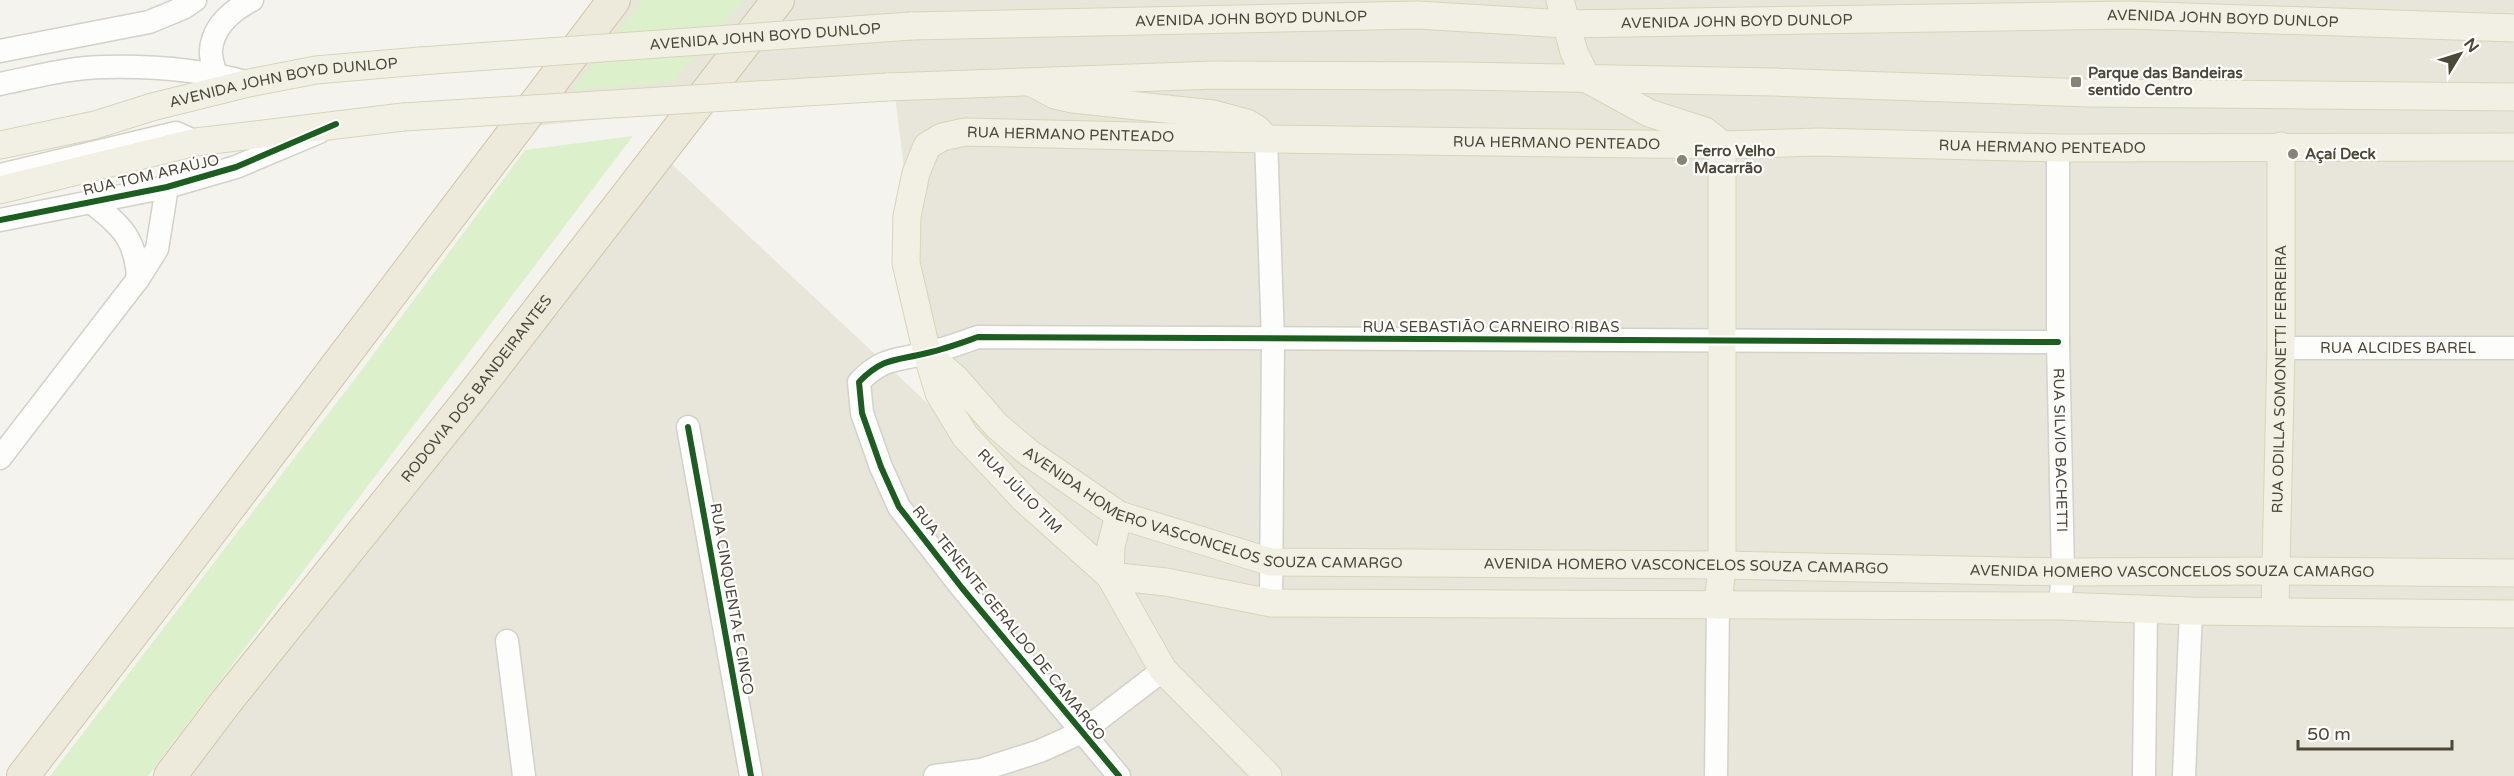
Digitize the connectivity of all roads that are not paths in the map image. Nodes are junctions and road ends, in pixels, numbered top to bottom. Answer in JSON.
{"nodes":[{"id":1,"x":195,"y":0,"type":"edge"},
{"id":2,"x":252,"y":0,"type":"edge"},
{"id":3,"x":614,"y":0,"type":"edge"},
{"id":4,"x":778,"y":0,"type":"edge"},
{"id":5,"x":1500,"y":0,"type":"edge"},
{"id":6,"x":1968,"y":0,"type":"edge"},
{"id":7,"x":1563,"y":12,"type":"edge"},
{"id":8,"x":1417,"y":15,"type":"junction"},
{"id":9,"x":1909,"y":19,"type":"junction"},
{"id":10,"x":2514,"y":28,"type":"edge"},
{"id":11,"x":10,"y":50,"type":"edge"},
{"id":12,"x":105,"y":67,"type":"junction"},
{"id":13,"x":215,"y":74,"type":"junction"},
{"id":14,"x":1587,"y":79,"type":"junction"},
{"id":15,"x":1026,"y":80,"type":"junction"},
{"id":16,"x":249,"y":83,"type":"junction"},
{"id":17,"x":0,"y":84,"type":"edge"},
{"id":18,"x":194,"y":96,"type":"junction"},
{"id":19,"x":2430,"y":97,"type":"junction"},
{"id":20,"x":2514,"y":98,"type":"edge"},
{"id":21,"x":2514,"y":115,"type":"edge"},
{"id":22,"x":336,"y":124,"type":"junction"},
{"id":23,"x":1266,"y":139,"type":"junction"},
{"id":24,"x":196,"y":142,"type":"junction"},
{"id":25,"x":0,"y":145,"type":"edge"},
{"id":26,"x":1722,"y":145,"type":"junction"},
{"id":27,"x":927,"y":146,"type":"joint"},
{"id":28,"x":2281,"y":147,"type":"junction"},
{"id":29,"x":2514,"y":147,"type":"edge"},
{"id":30,"x":2058,"y":148,"type":"junction"},
{"id":31,"x":0,"y":157,"type":"edge"},
{"id":32,"x":0,"y":175,"type":"edge"},
{"id":33,"x":167,"y":187,"type":"junction"},
{"id":34,"x":0,"y":190,"type":"edge"},
{"id":35,"x":91,"y":202,"type":"junction"},
{"id":36,"x":0,"y":220,"type":"edge"},
{"id":37,"x":138,"y":279,"type":"junction"},
{"id":38,"x":1723,"y":339,"type":"junction"},
{"id":39,"x":1273,"y":340,"type":"junction"},
{"id":40,"x":2058,"y":342,"type":"junction"},
{"id":41,"x":2281,"y":348,"type":"junction"},
{"id":42,"x":2514,"y":348,"type":"edge"},
{"id":43,"x":927,"y":353,"type":"junction"},
{"id":44,"x":688,"y":427,"type":"dead end"},
{"id":45,"x":2,"y":452,"type":"edge"},
{"id":46,"x":1119,"y":515,"type":"junction"},
{"id":47,"x":1271,"y":562,"type":"junction"},
{"id":48,"x":1722,"y":566,"type":"junction"},
{"id":49,"x":2275,"y":571,"type":"junction"},
{"id":50,"x":2063,"y":572,"type":"junction"},
{"id":51,"x":2514,"y":573,"type":"edge"},
{"id":52,"x":1110,"y":576,"type":"junction"},
{"id":53,"x":1271,"y":603,"type":"junction"},
{"id":54,"x":1718,"y":605,"type":"junction"},
{"id":55,"x":2060,"y":606,"type":"junction"},
{"id":56,"x":2146,"y":610,"type":"junction"},
{"id":57,"x":2191,"y":611,"type":"junction"},
{"id":58,"x":2275,"y":611,"type":"junction"},
{"id":59,"x":2514,"y":614,"type":"edge"},
{"id":60,"x":507,"y":641,"type":"dead end"},
{"id":61,"x":1163,"y":670,"type":"junction"},
{"id":62,"x":1082,"y":732,"type":"junction"},
{"id":63,"x":981,"y":773,"type":"edge"},
{"id":64,"x":23,"y":776,"type":"edge"},
{"id":65,"x":170,"y":776,"type":"edge"},
{"id":66,"x":524,"y":776,"type":"edge"},
{"id":67,"x":750,"y":776,"type":"edge"},
{"id":68,"x":935,"y":776,"type":"edge"},
{"id":69,"x":1119,"y":776,"type":"edge"},
{"id":70,"x":1268,"y":776,"type":"edge"},
{"id":71,"x":1716,"y":776,"type":"edge"},
{"id":72,"x":2144,"y":776,"type":"edge"},
{"id":73,"x":2184,"y":776,"type":"edge"}],
"edges":[{"from":1,"to":11,"type":"street"},
{"from":2,"to":13,"type":"street"},
{"from":3,"to":64,"type":"highway"},
{"from":4,"to":65,"type":"highway","name":"RODOVIA DOS BANDEIRANTES"},
{"from":5,"to":8,"type":"main road"},
{"from":6,"to":9,"type":"main road"},
{"from":7,"to":8,"type":"main road","name":"AVENIDA JOHN BOYD DUNLOP"},
{"from":7,"to":9,"type":"main road","name":"AVENIDA JOHN BOYD DUNLOP"},
{"from":7,"to":14,"type":"main road"},
{"from":8,"to":16,"type":"main road","name":"AVENIDA JOHN BOYD DUNLOP","bridge":true},
{"from":9,"to":10,"type":"main road","name":"AVENIDA JOHN BOYD DUNLOP"},
{"from":11,"to":12,"type":"street"},
{"from":12,"to":13,"type":"street"},
{"from":12,"to":17,"type":"street"},
{"from":13,"to":16,"type":"street"},
{"from":14,"to":15,"type":"main road"},
{"from":14,"to":19,"type":"main road"},
{"from":14,"to":26,"type":"main road"},
{"from":15,"to":22,"type":"main road","bridge":true},
{"from":15,"to":23,"type":"main road"},
{"from":16,"to":18,"type":"main road","name":"AVENIDA JOHN BOYD DUNLOP"},
{"from":18,"to":25,"type":"main road","name":"AVENIDA JOHN BOYD DUNLOP"},
{"from":18,"to":31,"type":"street"},
{"from":19,"to":20,"type":"main road"},
{"from":19,"to":21,"type":"main road"},
{"from":22,"to":24,"type":"main road"},
{"from":22,"to":33,"type":"street","name":"RUA TOM ARAÚJO"},
{"from":23,"to":26,"type":"main road","name":"RUA HERMANO PENTEADO"},
{"from":23,"to":27,"type":"main road","name":"RUA HERMANO PENTEADO"},
{"from":23,"to":39,"type":"street"},
{"from":24,"to":32,"type":"street"},
{"from":24,"to":34,"type":"main road"},
{"from":26,"to":30,"type":"main road","name":"RUA HERMANO PENTEADO"},
{"from":26,"to":38,"type":"main road"},
{"from":27,"to":43,"type":"main road","name":"RUA JÚLIO TIM"},
{"from":28,"to":29,"type":"main road","name":"RUA HERMANO PENTEADO"},
{"from":28,"to":30,"type":"main road","name":"RUA HERMANO PENTEADO"},
{"from":28,"to":41,"type":"main road","name":"RUA ODILLA SOMONETTI FERREIRA"},
{"from":30,"to":40,"type":"street","name":"RUA SILVIO BACHETTI"},
{"from":33,"to":35,"type":"street","name":"RUA TOM ARAÚJO"},
{"from":33,"to":37,"type":"street"},
{"from":35,"to":36,"type":"street","name":"RUA TOM ARAÚJO"},
{"from":35,"to":37,"type":"street"},
{"from":37,"to":45,"type":"street"},
{"from":38,"to":39,"type":"street","name":"RUA SEBASTIÃO CARNEIRO RIBAS"},
{"from":38,"to":40,"type":"street","name":"RUA SEBASTIÃO CARNEIRO RIBAS"},
{"from":38,"to":48,"type":"main road"},
{"from":39,"to":43,"type":"street","name":"RUA SEBASTIÃO CARNEIRO RIBAS"},
{"from":39,"to":47,"type":"street"},
{"from":40,"to":50,"type":"street","name":"RUA SILVIO BACHETTI"},
{"from":41,"to":42,"type":"street","name":"RUA ALCIDES BAREL"},
{"from":41,"to":49,"type":"main road","name":"RUA ODILLA SOMONETTI FERREIRA"},
{"from":43,"to":46,"type":"main road","name":"AVENIDA HOMERO VASCONCELOS SOUZA CAMARGO"},
{"from":43,"to":52,"type":"main road","name":"RUA JÚLIO TIM"},
{"from":43,"to":62,"type":"street","name":"RUA TENENTE GERALDO DE CAMARGO"},
{"from":44,"to":67,"type":"street","name":"RUA CINQUENTA E CINCO"},
{"from":46,"to":47,"type":"main road","name":"AVENIDA HOMERO VASCONCELOS SOUZA CAMARGO"},
{"from":46,"to":52,"type":"main road"},
{"from":47,"to":48,"type":"main road","name":"AVENIDA HOMERO VASCONCELOS SOUZA CAMARGO"},
{"from":47,"to":53,"type":"street"},
{"from":48,"to":50,"type":"main road","name":"AVENIDA HOMERO VASCONCELOS SOUZA CAMARGO"},
{"from":48,"to":54,"type":"main road"},
{"from":49,"to":50,"type":"main road","name":"AVENIDA HOMERO VASCONCELOS SOUZA CAMARGO"},
{"from":49,"to":51,"type":"main road","name":"AVENIDA HOMERO VASCONCELOS SOUZA CAMARGO"},
{"from":49,"to":58,"type":"main road","name":"RUA ODILLA SOMONETTI FERREIRA"},
{"from":50,"to":55,"type":"street","name":"RUA SILVIO BACHETTI"},
{"from":52,"to":53,"type":"main road"},
{"from":52,"to":61,"type":"main road","name":"RUA JÚLIO TIM"},
{"from":53,"to":54,"type":"main road"},
{"from":54,"to":55,"type":"main road"},
{"from":54,"to":71,"type":"street"},
{"from":55,"to":56,"type":"main road"},
{"from":56,"to":57,"type":"main road"},
{"from":56,"to":72,"type":"street"},
{"from":57,"to":58,"type":"main road"},
{"from":57,"to":73,"type":"street"},
{"from":58,"to":59,"type":"main road"},
{"from":60,"to":66,"type":"street"},
{"from":61,"to":62,"type":"street"},
{"from":61,"to":70,"type":"main road","name":"RUA JÚLIO TIM"},
{"from":62,"to":63,"type":"street"},
{"from":62,"to":69,"type":"street","name":"RUA TENENTE GERALDO DE CAMARGO"},
{"from":63,"to":68,"type":"street"}]}
